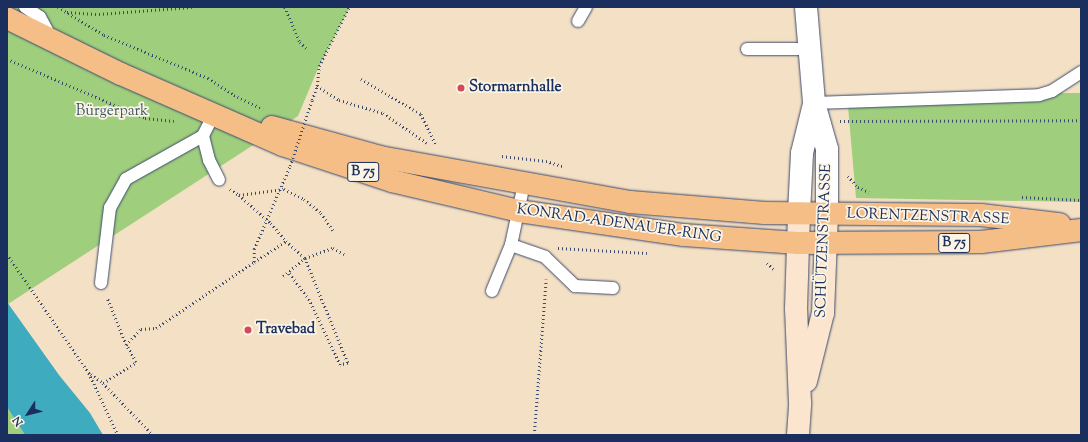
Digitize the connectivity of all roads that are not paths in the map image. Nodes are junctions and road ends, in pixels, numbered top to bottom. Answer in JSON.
{"nodes":[{"id":1,"x":26,"y":7,"type":"edge"},
{"id":2,"x":586,"y":7,"type":"edge"},
{"id":3,"x":806,"y":7,"type":"edge"},
{"id":4,"x":7,"y":18,"type":"edge"},
{"id":5,"x":578,"y":21,"type":"dead end"},
{"id":6,"x":60,"y":45,"type":"junction"},
{"id":7,"x":810,"y":48,"type":"junction"},
{"id":8,"x":747,"y":49,"type":"dead end"},
{"id":9,"x":1081,"y":72,"type":"edge"},
{"id":10,"x":814,"y":103,"type":"junction"},
{"id":11,"x":214,"y":114,"type":"junction"},
{"id":12,"x":203,"y":136,"type":"junction"},
{"id":13,"x":219,"y":180,"type":"road end"},
{"id":14,"x":524,"y":184,"type":"junction"},
{"id":15,"x":519,"y":211,"type":"junction"},
{"id":16,"x":799,"y":213,"type":"junction"},
{"id":17,"x":827,"y":214,"type":"junction"},
{"id":18,"x":1081,"y":228,"type":"edge"},
{"id":19,"x":798,"y":243,"type":"junction"},
{"id":20,"x":826,"y":243,"type":"junction"},
{"id":21,"x":511,"y":246,"type":"junction"},
{"id":22,"x":101,"y":283,"type":"road end"},
{"id":23,"x":613,"y":288,"type":"dead end"},
{"id":24,"x":492,"y":291,"type":"dead end"},
{"id":25,"x":800,"y":404,"type":"junction"},
{"id":26,"x":798,"y":435,"type":"edge"}],
"edges":[{"from":1,"to":6,"type":"lane"},
{"from":2,"to":5,"type":"lane"},
{"from":3,"to":7,"type":"street","name":"SCHÜTZENSTRASSE"},
{"from":4,"to":6,"type":"main road","name":"KONRAD-ADENAUER-RING","number":"B 75"},
{"from":6,"to":11,"type":"main road","name":"KONRAD-ADENAUER-RING","number":"B 75"},
{"from":7,"to":8,"type":"lane"},
{"from":7,"to":10,"type":"street","name":"SCHÜTZENSTRASSE"},
{"from":9,"to":10,"type":"lane"},
{"from":10,"to":16,"type":"street","name":"SCHÜTZENSTRASSE"},
{"from":10,"to":17,"type":"street","name":"SCHÜTZENSTRASSE"},
{"from":11,"to":12,"type":"lane"},
{"from":11,"to":14,"type":"main road","name":"KONRAD-ADENAUER-RING","number":"B 75"},
{"from":11,"to":15,"type":"main road","name":"KONRAD-ADENAUER-RING","number":"B 75"},
{"from":12,"to":13,"type":"lane"},
{"from":12,"to":22,"type":"lane"},
{"from":14,"to":15,"type":"lane"},
{"from":14,"to":16,"type":"main road","name":"KONRAD-ADENAUER-RING","number":"B 75"},
{"from":15,"to":19,"type":"main road","name":"KONRAD-ADENAUER-RING","number":"B 75"},
{"from":15,"to":21,"type":"lane"},
{"from":16,"to":17,"type":"main road","name":"LORENTZENSTRASSE","number":"B 75"},
{"from":16,"to":19,"type":"street","name":"SCHÜTZENSTRASSE"},
{"from":17,"to":18,"type":"main road","name":"LORENTZENSTRASSE","number":"B 75"},
{"from":17,"to":20,"type":"street","name":"SCHÜTZENSTRASSE"},
{"from":18,"to":20,"type":"main road","name":"LORENTZENSTRASSE","number":"B 75"},
{"from":19,"to":20,"type":"main road","name":"LORENTZENSTRASSE","number":"B 75"},
{"from":19,"to":25,"type":"street","name":"SCHÜTZENSTRASSE"},
{"from":20,"to":25,"type":"street","name":"SCHÜTZENSTRASSE"},
{"from":21,"to":23,"type":"lane"},
{"from":21,"to":24,"type":"lane"},
{"from":25,"to":26,"type":"street","name":"SCHÜTZENSTRASSE"}]}
